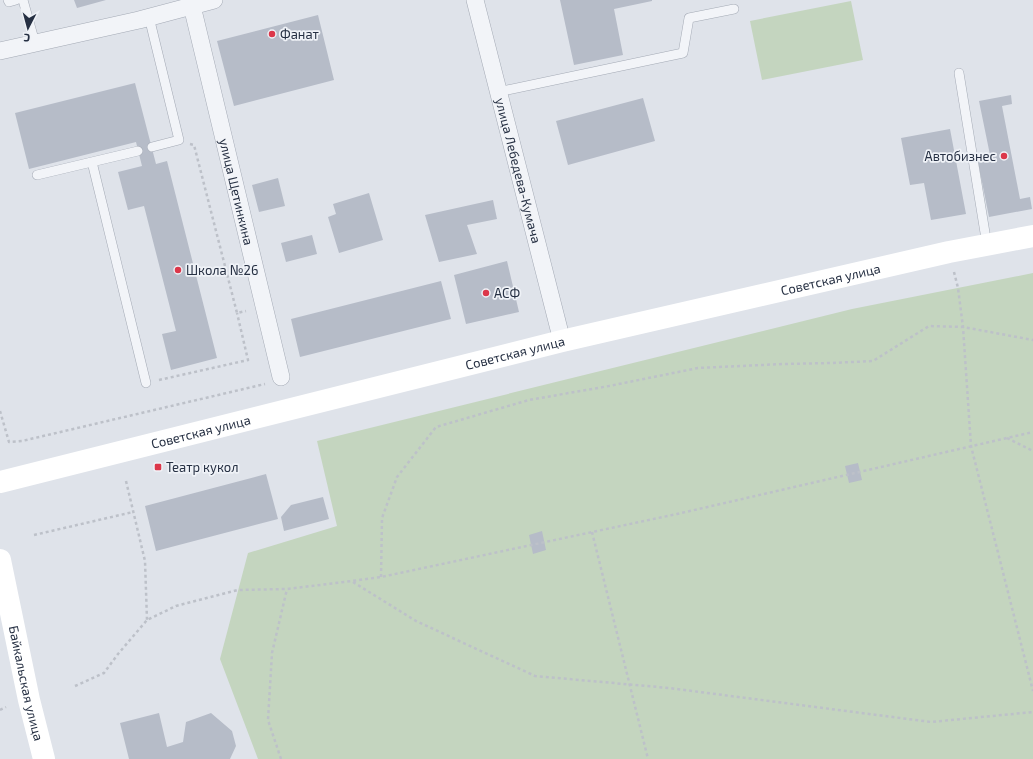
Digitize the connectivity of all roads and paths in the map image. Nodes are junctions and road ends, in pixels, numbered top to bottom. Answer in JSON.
{"nodes":[{"id":1,"x":8,"y":0,"type":"edge"},
{"id":2,"x":16,"y":0,"type":"edge"},
{"id":3,"x":23,"y":0,"type":"edge"},
{"id":4,"x":214,"y":0,"type":"edge"},
{"id":5,"x":475,"y":0,"type":"edge"},
{"id":6,"x":192,"y":6,"type":"junction"},
{"id":7,"x":734,"y":9,"type":"dead end"},
{"id":8,"x":149,"y":17,"type":"junction"},
{"id":9,"x":35,"y":43,"type":"junction"},
{"id":10,"x":0,"y":51,"type":"edge"},
{"id":11,"x":959,"y":72,"type":"dead end"},
{"id":12,"x":498,"y":92,"type":"junction"},
{"id":13,"x":179,"y":140,"type":"junction"},
{"id":14,"x":152,"y":147,"type":"dead end"},
{"id":15,"x":138,"y":151,"type":"dead end"},
{"id":16,"x":92,"y":162,"type":"junction"},
{"id":17,"x":37,"y":175,"type":"dead end"},
{"id":18,"x":1033,"y":236,"type":"edge"},
{"id":19,"x":987,"y":245,"type":"junction"},
{"id":20,"x":949,"y":252,"type":"junction"},
{"id":21,"x":248,"y":310,"type":"dead end"},
{"id":22,"x":237,"y":313,"type":"junction"},
{"id":23,"x":963,"y":327,"type":"junction"},
{"id":24,"x":1033,"y":340,"type":"edge"},
{"id":25,"x":562,"y":341,"type":"junction"},
{"id":26,"x":281,"y":377,"type":"dead end"},
{"id":27,"x":146,"y":383,"type":"joint"},
{"id":28,"x":266,"y":384,"type":"dead end"},
{"id":29,"x":0,"y":410,"type":"edge"},
{"id":30,"x":1033,"y":432,"type":"edge"},
{"id":31,"x":1007,"y":438,"type":"junction"},
{"id":32,"x":971,"y":446,"type":"junction"},
{"id":33,"x":1033,"y":451,"type":"edge"},
{"id":34,"x":126,"y":481,"type":"dead end"},
{"id":35,"x":0,"y":482,"type":"edge"},
{"id":36,"x":133,"y":512,"type":"junction"},
{"id":37,"x":592,"y":532,"type":"junction"},
{"id":38,"x":34,"y":535,"type":"dead end"},
{"id":39,"x":0,"y":560,"type":"edge"},
{"id":40,"x":381,"y":576,"type":"junction"},
{"id":41,"x":352,"y":581,"type":"junction"},
{"id":42,"x":287,"y":589,"type":"junction"},
{"id":43,"x":147,"y":620,"type":"junction"},
{"id":44,"x":629,"y":685,"type":"junction"},
{"id":45,"x":75,"y":686,"type":"dead end"},
{"id":46,"x":1033,"y":691,"type":"edge"},
{"id":47,"x":6,"y":707,"type":"dead end"},
{"id":48,"x":0,"y":710,"type":"edge"},
{"id":49,"x":1033,"y":712,"type":"edge"},
{"id":50,"x":44,"y":759,"type":"edge"},
{"id":51,"x":281,"y":759,"type":"edge"},
{"id":52,"x":648,"y":759,"type":"edge"}],
"edges":[{"from":1,"to":2,"type":"lane"},
{"from":3,"to":9,"type":"lane"},
{"from":4,"to":6,"type":"street"},
{"from":5,"to":12,"type":"street","name":"улица Лебедева-Кумача"},
{"from":6,"to":8,"type":"street"},
{"from":6,"to":26,"type":"street","name":"улица Щетинкина"},
{"from":7,"to":12,"type":"lane"},
{"from":8,"to":9,"type":"street"},
{"from":8,"to":13,"type":"lane"},
{"from":9,"to":10,"type":"street"},
{"from":11,"to":19,"type":"lane"},
{"from":12,"to":25,"type":"street","name":"улица Лебедева-Кумача"},
{"from":13,"to":14,"type":"lane"},
{"from":13,"to":22,"type":"path"},
{"from":15,"to":16,"type":"lane"},
{"from":16,"to":17,"type":"lane"},
{"from":16,"to":27,"type":"lane"},
{"from":18,"to":19,"type":"main road","name":"Советская улица"},
{"from":19,"to":20,"type":"main road","name":"Советская улица"},
{"from":20,"to":23,"type":"path"},
{"from":20,"to":25,"type":"main road","name":"Советская улица"},
{"from":21,"to":22,"type":"path"},
{"from":22,"to":27,"type":"path"},
{"from":23,"to":24,"type":"path"},
{"from":23,"to":32,"type":"path"},
{"from":23,"to":40,"type":"path"},
{"from":25,"to":35,"type":"main road","name":"Советская улица"},
{"from":28,"to":29,"type":"path"},
{"from":30,"to":31,"type":"path"},
{"from":31,"to":32,"type":"path"},
{"from":31,"to":33,"type":"path"},
{"from":32,"to":37,"type":"path"},
{"from":32,"to":46,"type":"path"},
{"from":34,"to":36,"type":"path"},
{"from":36,"to":38,"type":"path"},
{"from":36,"to":43,"type":"path"},
{"from":37,"to":40,"type":"path"},
{"from":37,"to":44,"type":"path"},
{"from":39,"to":50,"type":"main road","name":"Байкальская улица"},
{"from":40,"to":41,"type":"path"},
{"from":41,"to":42,"type":"path"},
{"from":41,"to":44,"type":"path"},
{"from":42,"to":43,"type":"path"},
{"from":42,"to":51,"type":"path"},
{"from":43,"to":45,"type":"path"},
{"from":44,"to":49,"type":"path"},
{"from":44,"to":52,"type":"path"},
{"from":47,"to":48,"type":"path"}]}
